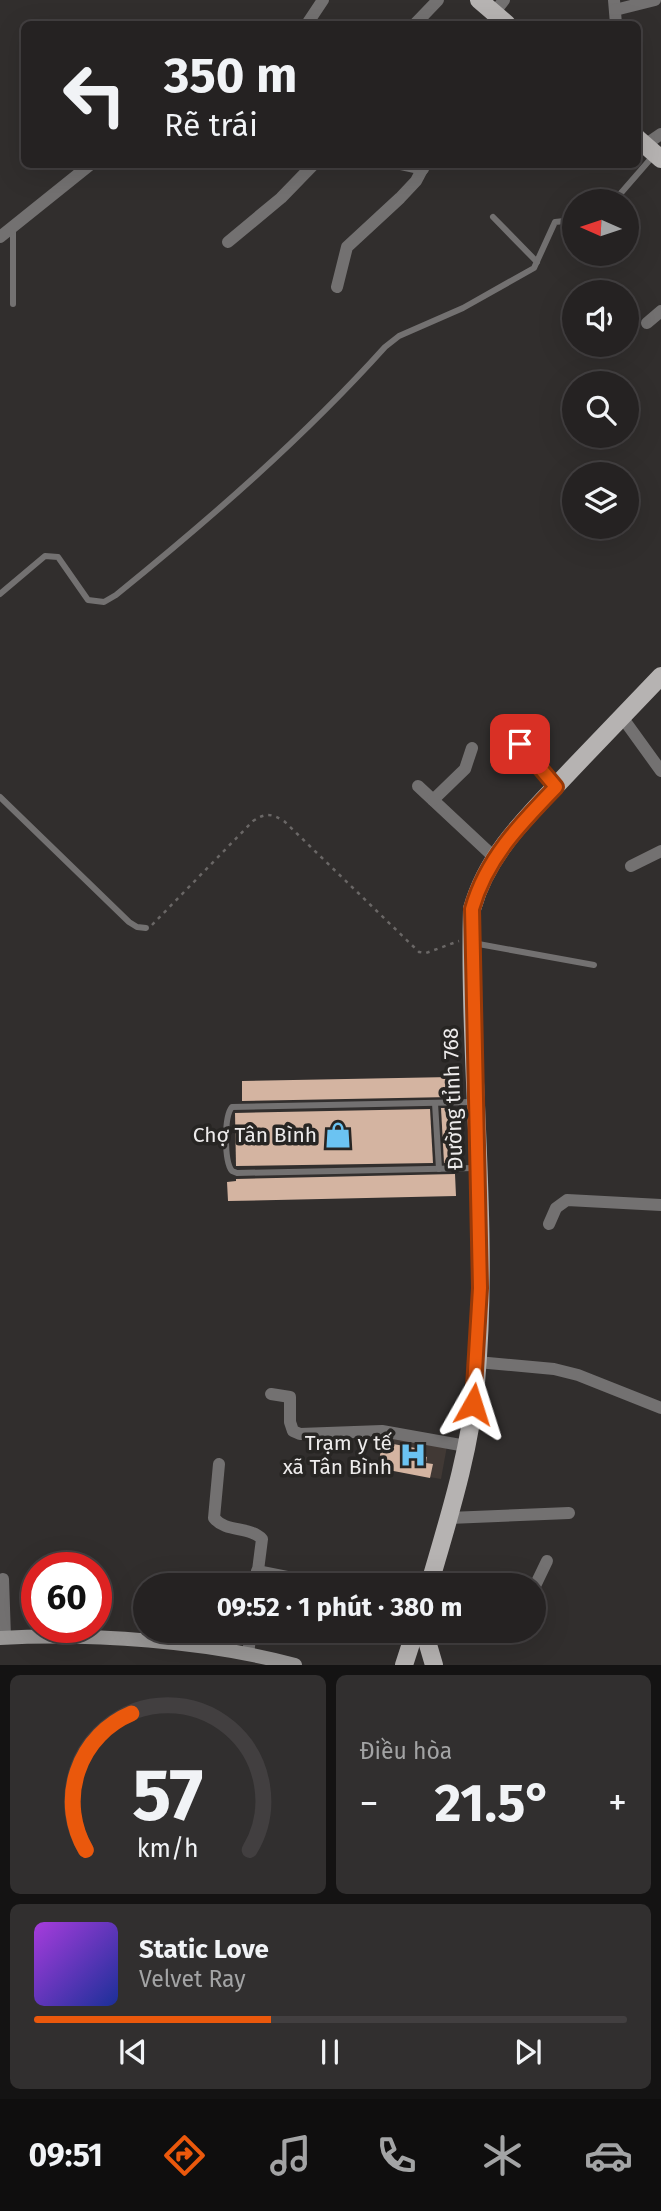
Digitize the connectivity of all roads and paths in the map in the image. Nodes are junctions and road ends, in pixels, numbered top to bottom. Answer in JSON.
{"nodes":[{"id":1,"x":323,"y":0,"type":"edge"},
{"id":2,"x":438,"y":0,"type":"edge"},
{"id":3,"x":479,"y":0,"type":"edge"},
{"id":4,"x":655,"y":0,"type":"edge"},
{"id":5,"x":614,"y":5,"type":"edge"},
{"id":6,"x":501,"y":13,"type":"edge"},
{"id":7,"x":309,"y":21,"type":"edge"},
{"id":8,"x":418,"y":21,"type":"edge"},
{"id":9,"x":661,"y":134,"type":"edge"},
{"id":10,"x":650,"y":149,"type":"edge"},
{"id":11,"x":86,"y":168,"type":"edge"},
{"id":12,"x":310,"y":168,"type":"edge"},
{"id":13,"x":423,"y":168,"type":"edge"},
{"id":14,"x":637,"y":168,"type":"edge"},
{"id":15,"x":622,"y":189,"type":"edge"},
{"id":16,"x":493,"y":217,"type":"dead end"},
{"id":17,"x":562,"y":221,"type":"edge"},
{"id":18,"x":13,"y":228,"type":"junction"},
{"id":19,"x":0,"y":237,"type":"edge"},
{"id":20,"x":228,"y":242,"type":"dead end"},
{"id":21,"x":537,"y":262,"type":"junction"},
{"id":22,"x":337,"y":287,"type":"dead end"},
{"id":23,"x":13,"y":304,"type":"dead end"},
{"id":24,"x":661,"y":311,"type":"edge"},
{"id":25,"x":647,"y":323,"type":"dead end"},
{"id":26,"x":0,"y":594,"type":"edge"},
{"id":27,"x":661,"y":676,"type":"edge"},
{"id":28,"x":622,"y":717,"type":"junction"},
{"id":29,"x":520,"y":744,"type":"dead end"},
{"id":30,"x":472,"y":748,"type":"dead end"},
{"id":31,"x":661,"y":771,"type":"edge"},
{"id":32,"x":418,"y":786,"type":"dead end"},
{"id":33,"x":556,"y":787,"type":"junction"},
{"id":34,"x":0,"y":797,"type":"edge"},
{"id":35,"x":433,"y":800,"type":"junction"},
{"id":36,"x":661,"y":851,"type":"edge"},
{"id":37,"x":494,"y":857,"type":"junction"},
{"id":38,"x":631,"y":866,"type":"dead end"},
{"id":39,"x":146,"y":928,"type":"joint"},
{"id":40,"x":472,"y":940,"type":"junction"},
{"id":41,"x":594,"y":965,"type":"dead end"},
{"id":42,"x":476,"y":1102,"type":"junction"},
{"id":43,"x":435,"y":1103,"type":"junction"},
{"id":44,"x":477,"y":1168,"type":"junction"},
{"id":45,"x":439,"y":1169,"type":"junction"},
{"id":46,"x":661,"y":1205,"type":"edge"},
{"id":47,"x":549,"y":1224,"type":"dead end"},
{"id":48,"x":477,"y":1362,"type":"junction"},
{"id":49,"x":271,"y":1394,"type":"dead end"},
{"id":50,"x":661,"y":1408,"type":"edge"},
{"id":51,"x":466,"y":1446,"type":"junction"},
{"id":52,"x":219,"y":1464,"type":"dead end"},
{"id":53,"x":569,"y":1513,"type":"dead end"},
{"id":54,"x":449,"y":1518,"type":"junction"},
{"id":55,"x":547,"y":1561,"type":"dead end"},
{"id":56,"x":257,"y":1571,"type":"joint"},
{"id":57,"x":267,"y":1573,"type":"edge"},
{"id":58,"x":433,"y":1573,"type":"edge"},
{"id":59,"x":541,"y":1573,"type":"edge"},
{"id":60,"x":3,"y":1579,"type":"dead end"},
{"id":61,"x":3,"y":1637,"type":"edge"},
{"id":62,"x":227,"y":1643,"type":"edge"},
{"id":63,"x":249,"y":1643,"type":"edge"},
{"id":64,"x":411,"y":1643,"type":"edge"},
{"id":65,"x":428,"y":1643,"type":"edge"},
{"id":66,"x":227,"y":1651,"type":"junction"},
{"id":67,"x":248,"y":1654,"type":"junction"},
{"id":68,"x":295,"y":1665,"type":"edge"},
{"id":69,"x":404,"y":1665,"type":"edge"},
{"id":70,"x":434,"y":1665,"type":"edge"}],
"edges":[{"from":1,"to":7,"type":"street"},
{"from":2,"to":8,"type":"street"},
{"from":3,"to":6,"type":"main road"},
{"from":4,"to":5,"type":"street"},
{"from":9,"to":10,"type":"street"},
{"from":11,"to":18,"type":"street"},
{"from":12,"to":20,"type":"street"},
{"from":13,"to":22,"type":"street"},
{"from":14,"to":15,"type":"lane"},
{"from":16,"to":21,"type":"lane"},
{"from":17,"to":21,"type":"lane"},
{"from":18,"to":19,"type":"street"},
{"from":18,"to":23,"type":"lane"},
{"from":21,"to":26,"type":"lane"},
{"from":24,"to":25,"type":"street"},
{"from":27,"to":28,"type":"main road","name":"Đường tỉnh 768"},
{"from":28,"to":31,"type":"street"},
{"from":28,"to":33,"type":"main road","name":"Đường tỉnh 768"},
{"from":29,"to":33,"type":"street"},
{"from":30,"to":35,"type":"street"},
{"from":32,"to":35,"type":"street"},
{"from":33,"to":37,"type":"main road","name":"Đường tỉnh 768"},
{"from":34,"to":39,"type":"lane"},
{"from":35,"to":37,"type":"street"},
{"from":36,"to":38,"type":"street"},
{"from":37,"to":40,"type":"main road","name":"Đường tỉnh 768"},
{"from":39,"to":40,"type":"path"},
{"from":40,"to":41,"type":"lane"},
{"from":40,"to":42,"type":"main road","name":"Đường tỉnh 768"},
{"from":42,"to":43,"type":"lane"},
{"from":42,"to":44,"type":"main road","name":"Đường tỉnh 768"},
{"from":43,"to":45,"type":"lane"},
{"from":43,"to":45,"type":"lane"},
{"from":44,"to":45,"type":"lane"},
{"from":44,"to":48,"type":"main road","name":"Đường tỉnh 768"},
{"from":46,"to":47,"type":"street"},
{"from":48,"to":50,"type":"street"},
{"from":48,"to":51,"type":"main road","name":"Đường tỉnh 768"},
{"from":49,"to":51,"type":"street"},
{"from":51,"to":54,"type":"main road","name":"Đường tỉnh 768"},
{"from":52,"to":56,"type":"street"},
{"from":53,"to":54,"type":"street"},
{"from":54,"to":58,"type":"main road","name":"Đường tỉnh 768"},
{"from":55,"to":59,"type":"street"},
{"from":56,"to":57,"type":"street"},
{"from":60,"to":61,"type":"street"},
{"from":61,"to":66,"type":"main road"},
{"from":62,"to":66,"type":"street"},
{"from":63,"to":67,"type":"street"},
{"from":64,"to":69,"type":"main road"},
{"from":65,"to":70,"type":"main road"},
{"from":66,"to":67,"type":"main road"},
{"from":67,"to":68,"type":"main road"}]}
